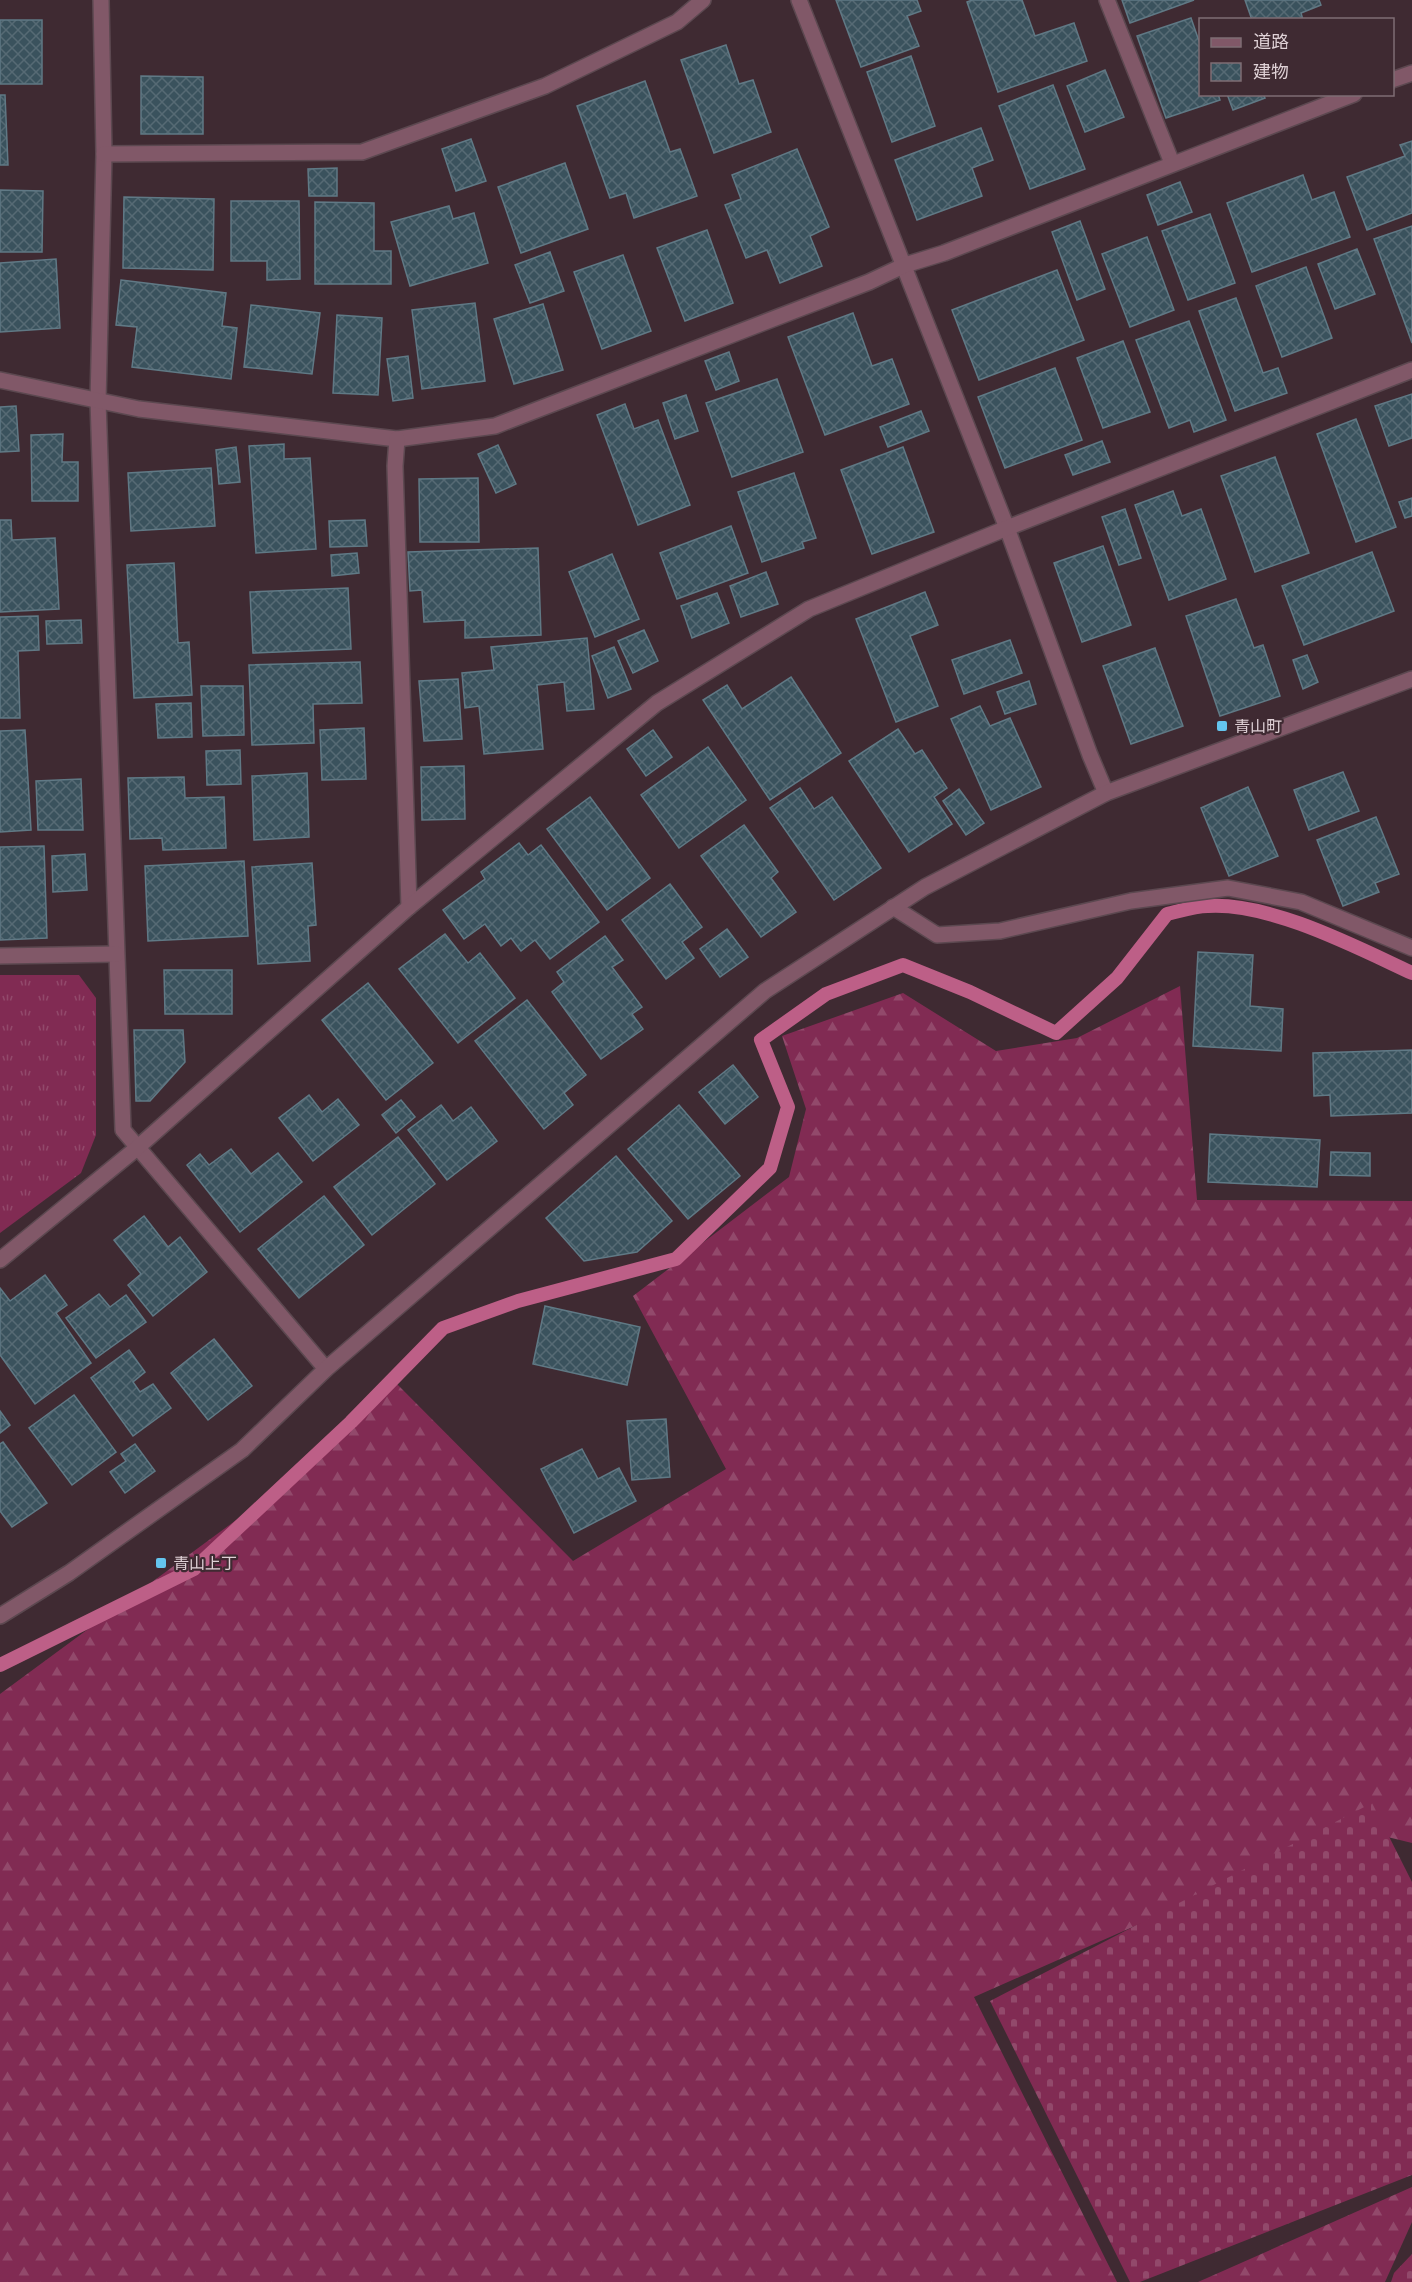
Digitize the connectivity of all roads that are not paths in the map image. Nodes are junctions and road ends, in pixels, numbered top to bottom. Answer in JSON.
{"nodes":[{"id":1,"x":101,"y":0,"type":"edge"},
{"id":2,"x":703,"y":0,"type":"edge"},
{"id":3,"x":799,"y":0,"type":"edge"},
{"id":4,"x":1107,"y":0,"type":"edge"},
{"id":5,"x":1412,"y":73,"type":"edge"},
{"id":6,"x":1394,"y":79,"type":"edge"},
{"id":7,"x":1349,"y":96,"type":"edge"},
{"id":8,"x":104,"y":154,"type":"junction"},
{"id":9,"x":1172,"y":163,"type":"junction"},
{"id":10,"x":905,"y":266,"type":"junction"},
{"id":11,"x":1412,"y":369,"type":"edge"},
{"id":12,"x":0,"y":380,"type":"edge"},
{"id":13,"x":98,"y":401,"type":"junction"},
{"id":14,"x":397,"y":439,"type":"junction"},
{"id":15,"x":1007,"y":528,"type":"junction"},
{"id":16,"x":1412,"y":679,"type":"edge"},
{"id":17,"x":1106,"y":793,"type":"junction"},
{"id":18,"x":409,"y":907,"type":"junction"},
{"id":19,"x":893,"y":908,"type":"junction"},
{"id":20,"x":1412,"y":948,"type":"edge"},
{"id":21,"x":116,"y":954,"type":"junction"},
{"id":22,"x":0,"y":956,"type":"edge"},
{"id":23,"x":137,"y":1148,"type":"junction"},
{"id":24,"x":0,"y":1260,"type":"edge"},
{"id":25,"x":326,"y":1369,"type":"junction"},
{"id":26,"x":0,"y":1616,"type":"edge"}],
"edges":[{"from":1,"to":8,"type":"street"},
{"from":2,"to":8,"type":"street"},
{"from":3,"to":10,"type":"street"},
{"from":4,"to":9,"type":"street"},
{"from":5,"to":6,"type":"street"},
{"from":7,"to":9,"type":"street"},
{"from":8,"to":13,"type":"street"},
{"from":9,"to":10,"type":"street"},
{"from":10,"to":14,"type":"street"},
{"from":10,"to":15,"type":"street"},
{"from":11,"to":15,"type":"street"},
{"from":12,"to":13,"type":"street"},
{"from":13,"to":14,"type":"street"},
{"from":13,"to":21,"type":"street"},
{"from":14,"to":18,"type":"street"},
{"from":15,"to":17,"type":"street"},
{"from":15,"to":18,"type":"street"},
{"from":16,"to":17,"type":"street"},
{"from":17,"to":19,"type":"street"},
{"from":18,"to":23,"type":"street"},
{"from":19,"to":20,"type":"street"},
{"from":19,"to":25,"type":"street"},
{"from":21,"to":22,"type":"street"},
{"from":21,"to":23,"type":"street"},
{"from":23,"to":24,"type":"street"},
{"from":23,"to":25,"type":"street"},
{"from":25,"to":26,"type":"street"}]}
